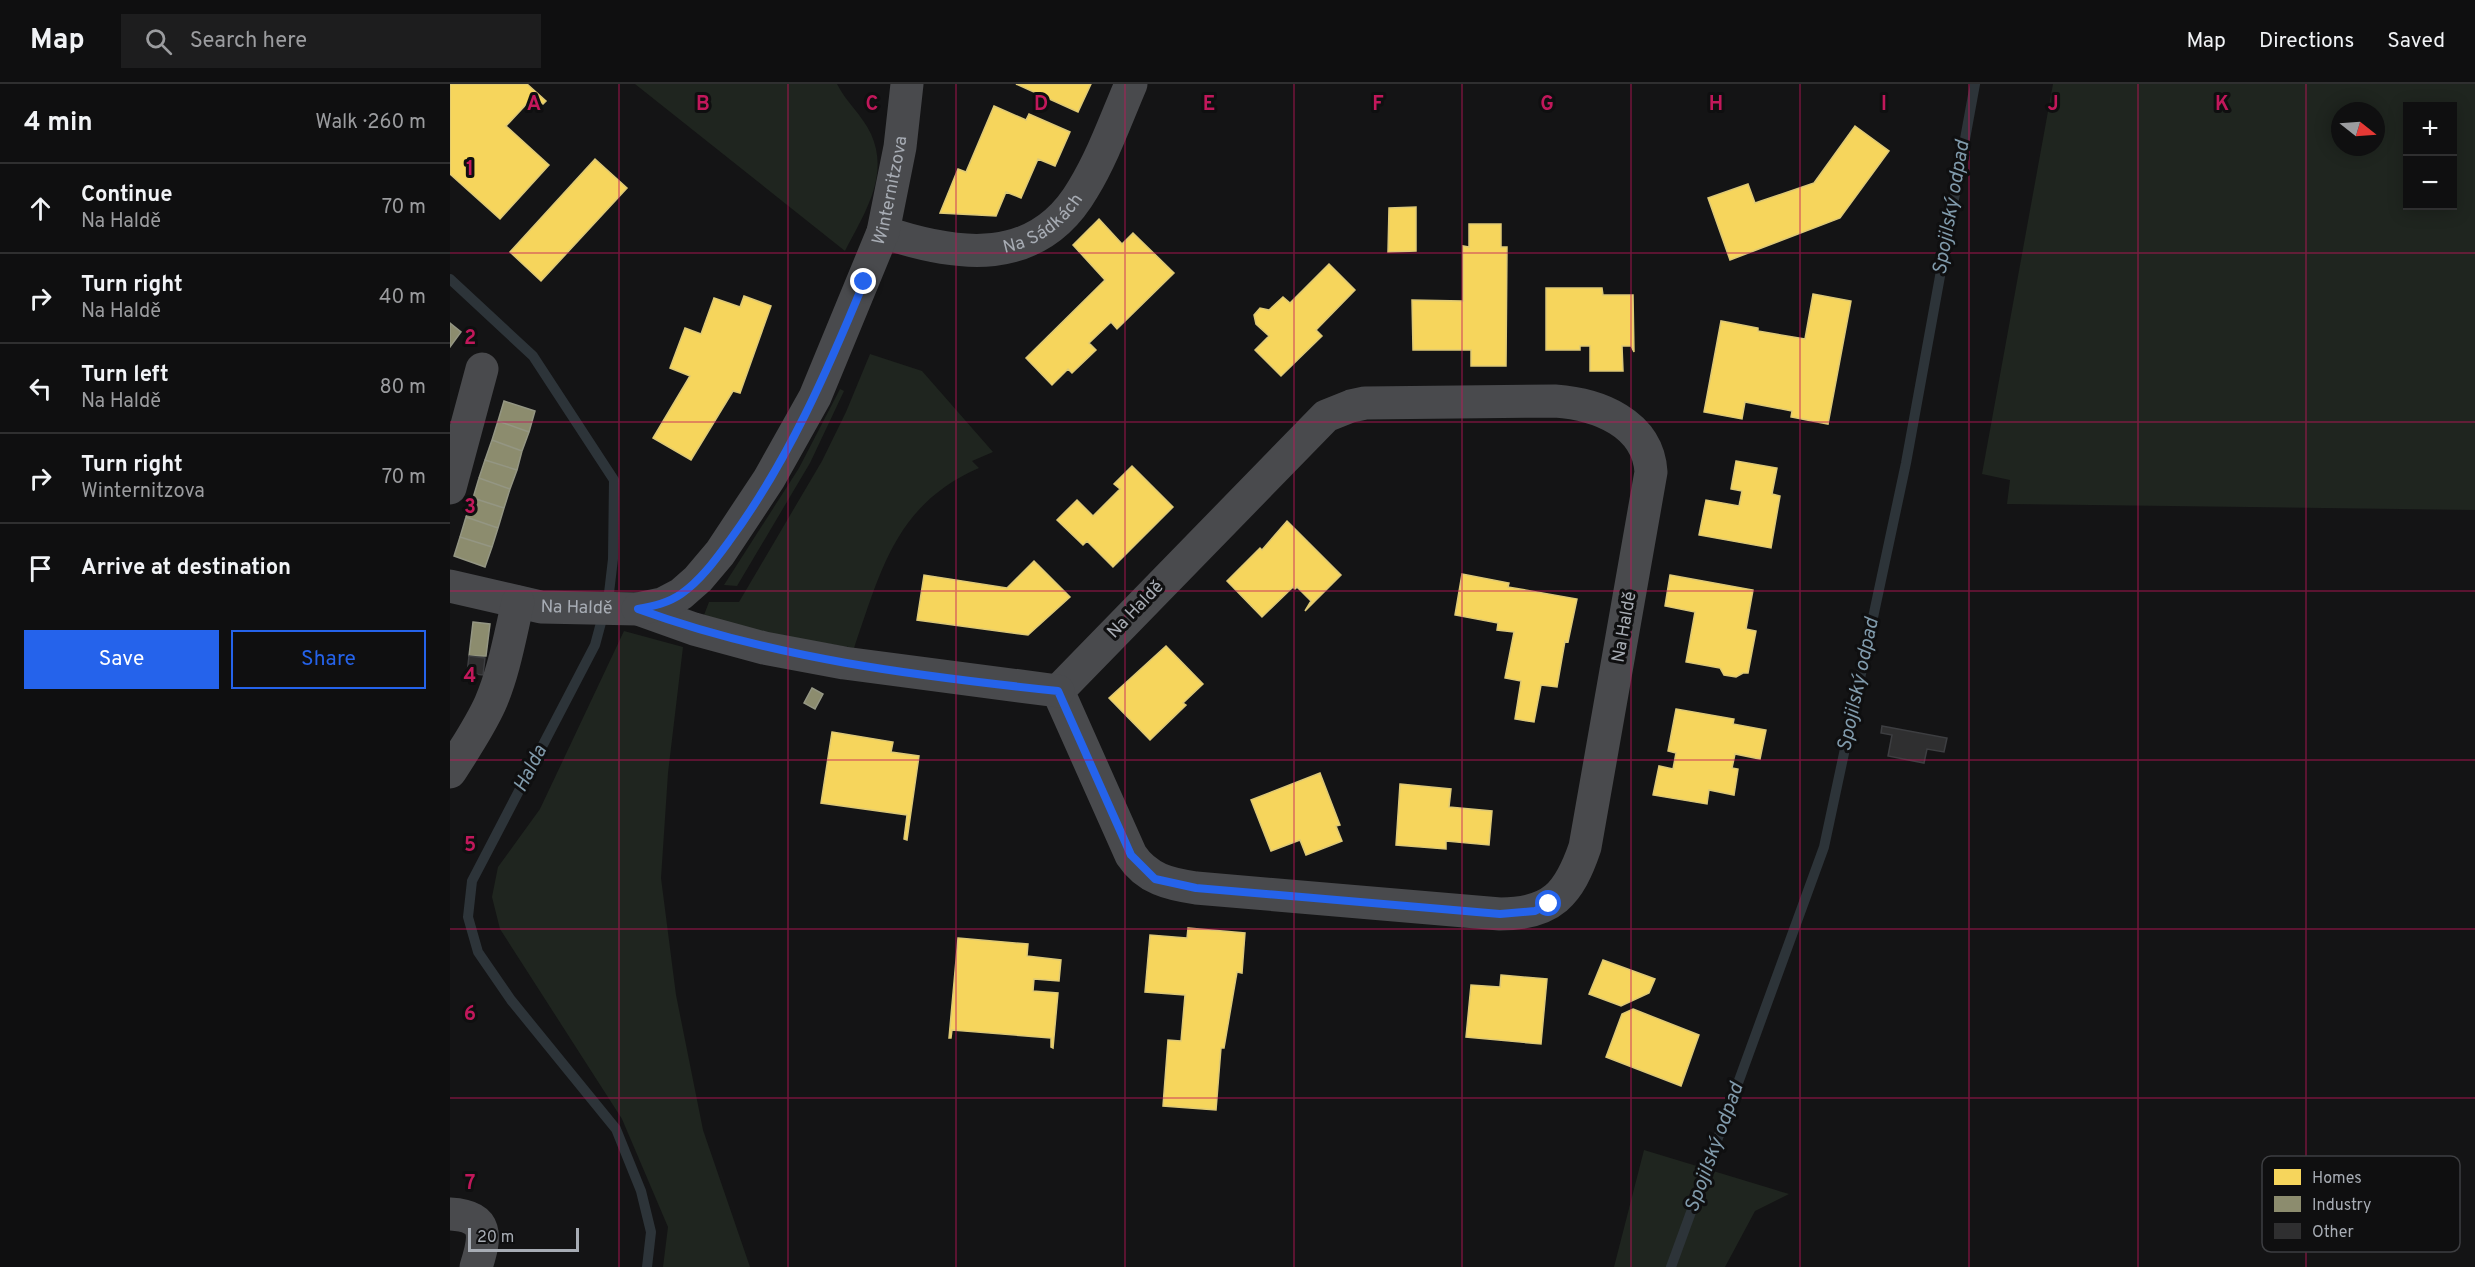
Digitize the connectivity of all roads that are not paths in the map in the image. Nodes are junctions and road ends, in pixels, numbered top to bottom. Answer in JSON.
{"nodes":[{"id":1,"x":907,"y":84,"type":"edge"},
{"id":2,"x":1131,"y":84,"type":"edge"},
{"id":3,"x":883,"y":232,"type":"junction"},
{"id":4,"x":482,"y":369,"type":"dead end"},
{"id":5,"x":450,"y":488,"type":"edge"},
{"id":6,"x":450,"y":586,"type":"edge"},
{"id":7,"x":518,"y":602,"type":"junction"},
{"id":8,"x":638,"y":609,"type":"junction"},
{"id":9,"x":1058,"y":691,"type":"junction"},
{"id":10,"x":450,"y":772,"type":"edge"},
{"id":11,"x":450,"y":1214,"type":"edge"},
{"id":12,"x":476,"y":1267,"type":"edge"}],
"edges":[{"from":1,"to":3,"type":"street","name":"Winternitzova"},
{"from":2,"to":3,"type":"street","name":"Na Sádkách"},
{"from":3,"to":8,"type":"street","name":"Winternitzova"},
{"from":4,"to":5,"type":"street"},
{"from":6,"to":7,"type":"street","name":"Na Haldě"},
{"from":7,"to":8,"type":"street","name":"Na Haldě"},
{"from":7,"to":10,"type":"street"},
{"from":8,"to":9,"type":"street","name":"Na Haldě"},
{"from":9,"to":9,"type":"street","name":"Na Haldě"},
{"from":11,"to":12,"type":"street"}]}
